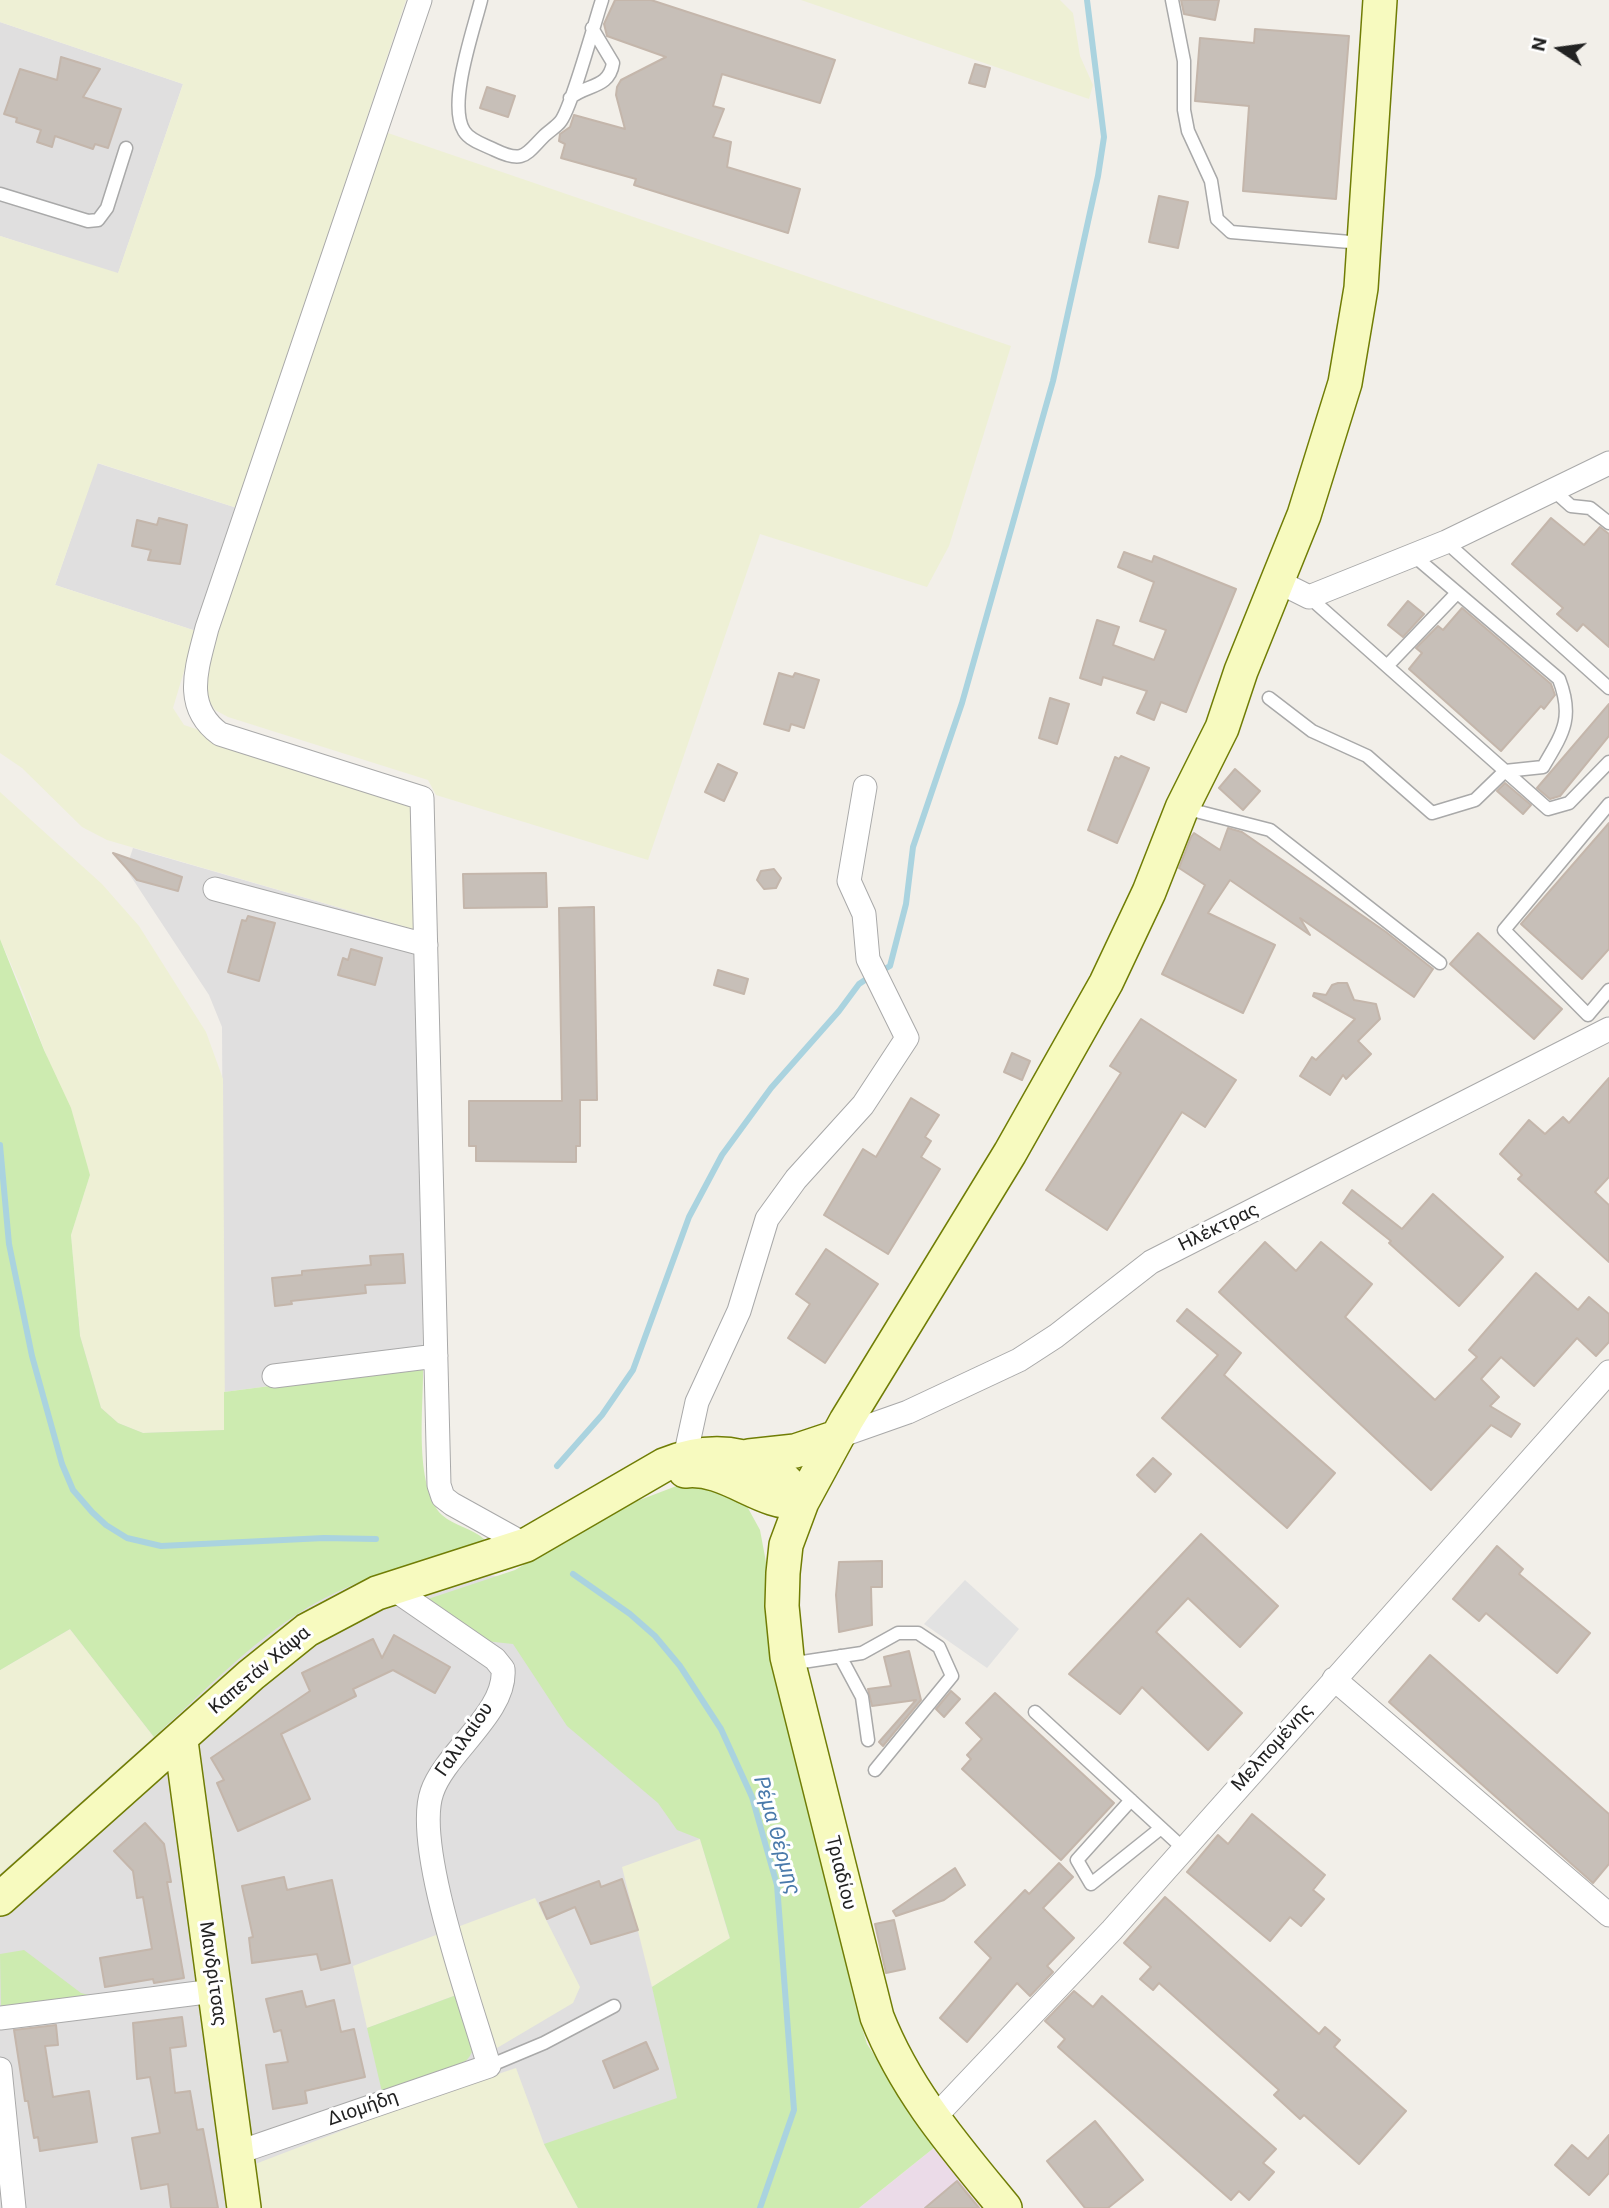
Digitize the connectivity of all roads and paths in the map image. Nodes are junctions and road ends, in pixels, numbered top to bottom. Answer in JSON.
{"nodes":[{"id":1,"x":420,"y":0,"type":"edge"},
{"id":2,"x":481,"y":0,"type":"edge"},
{"id":3,"x":601,"y":0,"type":"edge"},
{"id":4,"x":1172,"y":0,"type":"edge"},
{"id":5,"x":1380,"y":0,"type":"edge"},
{"id":6,"x":592,"y":28,"type":"junction"},
{"id":7,"x":570,"y":98,"type":"junction"},
{"id":8,"x":126,"y":148,"type":"dead end"},
{"id":9,"x":0,"y":194,"type":"edge"},
{"id":10,"x":1366,"y":243,"type":"junction"},
{"id":11,"x":1609,"y":463,"type":"edge"},
{"id":12,"x":1552,"y":489,"type":"junction"},
{"id":13,"x":1609,"y":523,"type":"edge"},
{"id":14,"x":1446,"y":542,"type":"junction"},
{"id":15,"x":1413,"y":555,"type":"junction"},
{"id":16,"x":1277,"y":581,"type":"junction"},
{"id":17,"x":1456,"y":594,"type":"junction"},
{"id":18,"x":1309,"y":597,"type":"junction"},
{"id":19,"x":1387,"y":666,"type":"junction"},
{"id":20,"x":1609,"y":688,"type":"edge"},
{"id":21,"x":1269,"y":698,"type":"dead end"},
{"id":22,"x":1609,"y":762,"type":"edge"},
{"id":23,"x":1505,"y":771,"type":"junction"},
{"id":24,"x":865,"y":787,"type":"dead end"},
{"id":25,"x":1609,"y":804,"type":"edge"},
{"id":26,"x":1182,"y":808,"type":"junction"},
{"id":27,"x":215,"y":890,"type":"dead end"},
{"id":28,"x":426,"y":945,"type":"junction"},
{"id":29,"x":1440,"y":963,"type":"dead end"},
{"id":30,"x":1609,"y":990,"type":"edge"},
{"id":31,"x":1609,"y":1029,"type":"edge"},
{"id":32,"x":436,"y":1356,"type":"junction"},
{"id":33,"x":1609,"y":1372,"type":"edge"},
{"id":34,"x":274,"y":1376,"type":"dead end"},
{"id":35,"x":837,"y":1437,"type":"junction"},
{"id":36,"x":685,"y":1457,"type":"junction"},
{"id":37,"x":744,"y":1469,"type":"junction"},
{"id":38,"x":641,"y":1480,"type":"junction"},
{"id":39,"x":802,"y":1502,"type":"junction"},
{"id":40,"x":526,"y":1545,"type":"junction"},
{"id":41,"x":786,"y":1545,"type":"junction"},
{"id":42,"x":393,"y":1588,"type":"junction"},
{"id":43,"x":840,"y":1656,"type":"junction"},
{"id":44,"x":789,"y":1664,"type":"junction"},
{"id":45,"x":1334,"y":1679,"type":"junction"},
{"id":46,"x":1035,"y":1712,"type":"dead end"},
{"id":47,"x":181,"y":1741,"type":"junction"},
{"id":48,"x":868,"y":1741,"type":"dead end"},
{"id":49,"x":875,"y":1770,"type":"dead end"},
{"id":50,"x":1132,"y":1800,"type":"junction"},
{"id":51,"x":1161,"y":1828,"type":"junction"},
{"id":52,"x":1184,"y":1849,"type":"junction"},
{"id":53,"x":0,"y":1899,"type":"edge"},
{"id":54,"x":1609,"y":1915,"type":"edge"},
{"id":55,"x":214,"y":1991,"type":"junction"},
{"id":56,"x":614,"y":2006,"type":"dead end"},
{"id":57,"x":0,"y":2018,"type":"edge"},
{"id":58,"x":489,"y":2066,"type":"junction"},
{"id":59,"x":0,"y":2069,"type":"edge"},
{"id":60,"x":932,"y":2120,"type":"junction"},
{"id":61,"x":236,"y":2153,"type":"junction"},
{"id":62,"x":14,"y":2208,"type":"edge"},
{"id":63,"x":244,"y":2208,"type":"edge"},
{"id":64,"x":1005,"y":2208,"type":"edge"}],
"edges":[{"from":1,"to":28,"type":"street"},
{"from":2,"to":7,"type":"lane"},
{"from":3,"to":6,"type":"lane"},
{"from":4,"to":10,"type":"lane"},
{"from":5,"to":10,"type":"main road","name":"Τριαδίου"},
{"from":6,"to":7,"type":"lane"},
{"from":6,"to":7,"type":"lane"},
{"from":8,"to":9,"type":"lane"},
{"from":10,"to":16,"type":"main road","name":"Τριαδίου"},
{"from":11,"to":12,"type":"street"},
{"from":12,"to":13,"type":"lane"},
{"from":12,"to":14,"type":"street"},
{"from":14,"to":15,"type":"street"},
{"from":14,"to":20,"type":"lane"},
{"from":15,"to":17,"type":"lane"},
{"from":15,"to":18,"type":"street"},
{"from":16,"to":18,"type":"street"},
{"from":16,"to":26,"type":"main road","name":"Τριαδίου"},
{"from":17,"to":19,"type":"lane"},
{"from":17,"to":23,"type":"lane"},
{"from":18,"to":19,"type":"lane"},
{"from":19,"to":23,"type":"lane"},
{"from":21,"to":23,"type":"lane"},
{"from":22,"to":23,"type":"lane"},
{"from":24,"to":36,"type":"street"},
{"from":25,"to":30,"type":"lane"},
{"from":26,"to":29,"type":"lane"},
{"from":26,"to":35,"type":"main road","name":"Τριαδίου"},
{"from":27,"to":28,"type":"street"},
{"from":28,"to":32,"type":"street"},
{"from":31,"to":35,"type":"street","name":"Ηλέκτρας"},
{"from":32,"to":34,"type":"street"},
{"from":32,"to":40,"type":"street"},
{"from":33,"to":45,"type":"street","name":"Μελπομένης"},
{"from":35,"to":37,"type":"main road"},
{"from":35,"to":39,"type":"main road","name":"Τριαδίου"},
{"from":36,"to":37,"type":"main road","name":"Καπετάν Χάψα"},
{"from":36,"to":38,"type":"main road","name":"Καπετάν Χάψα"},
{"from":37,"to":38,"type":"main road","name":"Καπετάν Χάψα"},
{"from":37,"to":39,"type":"main road","name":"Καπετάν Χάψα"},
{"from":37,"to":41,"type":"main road"},
{"from":38,"to":40,"type":"main road","name":"Καπετάν Χάψα"},
{"from":39,"to":41,"type":"main road","name":"Τριαδίου"},
{"from":40,"to":42,"type":"main road","name":"Καπετάν Χάψα"},
{"from":41,"to":44,"type":"main road","name":"Τριαδίου"},
{"from":42,"to":47,"type":"main road","name":"Καπετάν Χάψα"},
{"from":42,"to":58,"type":"street","name":"Γαλιλαίου"},
{"from":43,"to":44,"type":"lane"},
{"from":43,"to":48,"type":"lane"},
{"from":43,"to":49,"type":"lane"},
{"from":44,"to":60,"type":"main road","name":"Τριαδίου"},
{"from":45,"to":52,"type":"street","name":"Μελπομένης"},
{"from":45,"to":54,"type":"street"},
{"from":46,"to":50,"type":"lane"},
{"from":47,"to":53,"type":"main road","name":"Καπετάν Χάψα"},
{"from":47,"to":55,"type":"main road","name":"Μανδρίτσας"},
{"from":50,"to":51,"type":"lane"},
{"from":50,"to":51,"type":"lane"},
{"from":51,"to":52,"type":"lane"},
{"from":52,"to":60,"type":"street","name":"Μελπομένης"},
{"from":55,"to":57,"type":"street"},
{"from":55,"to":61,"type":"main road","name":"Μανδρίτσας"},
{"from":56,"to":58,"type":"lane"},
{"from":58,"to":61,"type":"street","name":"Διομήδη"},
{"from":59,"to":62,"type":"street"},
{"from":60,"to":64,"type":"main road","name":"Τριαδίου"},
{"from":61,"to":63,"type":"main road","name":"Μανδρίτσας"}]}
